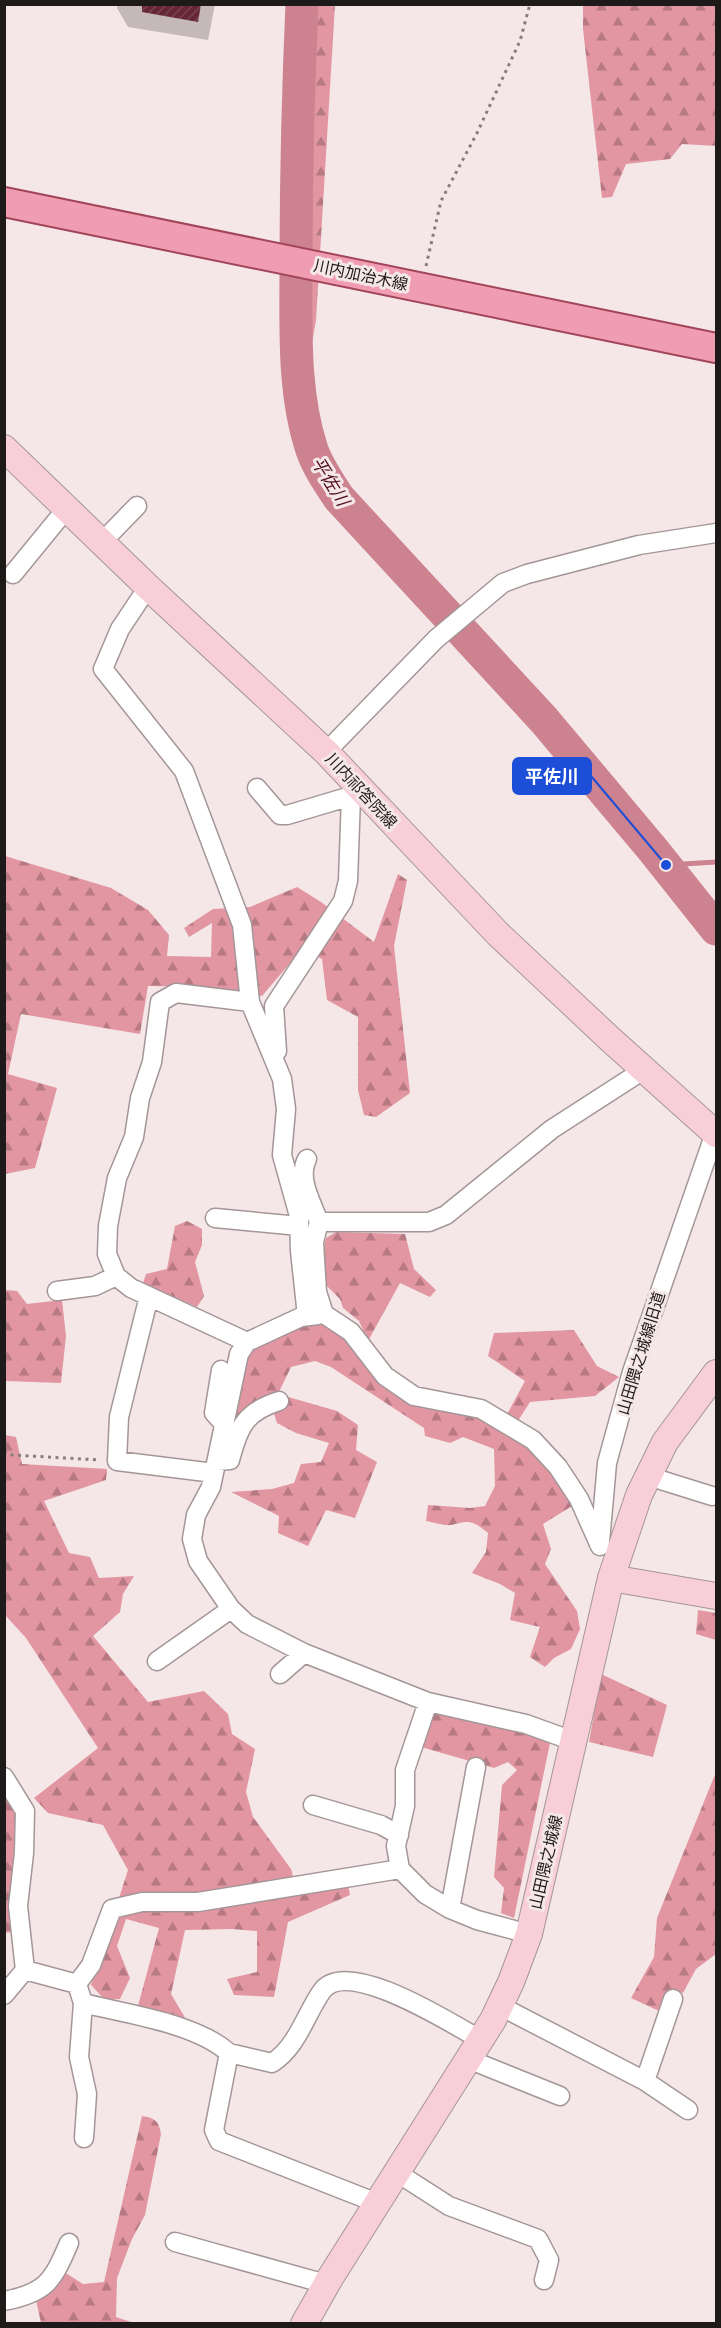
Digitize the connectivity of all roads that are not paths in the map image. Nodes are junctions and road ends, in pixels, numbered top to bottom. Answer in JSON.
{"nodes":[{"id":1,"x":4,"y":202,"type":"edge"},
{"id":2,"x":717,"y":348,"type":"edge"},
{"id":3,"x":4,"y":448,"type":"edge"},
{"id":4,"x":137,"y":506,"type":"dead end"},
{"id":5,"x":68,"y":508,"type":"junction"},
{"id":6,"x":717,"y":533,"type":"edge"},
{"id":7,"x":102,"y":542,"type":"junction"},
{"id":8,"x":13,"y":574,"type":"dead end"},
{"id":9,"x":148,"y":587,"type":"junction"},
{"id":10,"x":326,"y":752,"type":"junction"},
{"id":11,"x":257,"y":788,"type":"dead end"},
{"id":12,"x":354,"y":791,"type":"junction"},
{"id":13,"x":250,"y":1002,"type":"junction"},
{"id":14,"x":645,"y":1069,"type":"junction"},
{"id":15,"x":282,"y":1079,"type":"junction"},
{"id":16,"x":716,"y":1133,"type":"edge"},
{"id":17,"x":307,"y":1160,"type":"dead end"},
{"id":18,"x":215,"y":1218,"type":"dead end"},
{"id":19,"x":319,"y":1222,"type":"junction"},
{"id":20,"x":299,"y":1226,"type":"junction"},
{"id":21,"x":116,"y":1276,"type":"junction"},
{"id":22,"x":57,"y":1291,"type":"dead end"},
{"id":23,"x":149,"y":1296,"type":"junction"},
{"id":24,"x":316,"y":1315,"type":"junction"},
{"id":25,"x":247,"y":1342,"type":"junction"},
{"id":26,"x":221,"y":1370,"type":"dead end"},
{"id":27,"x":717,"y":1373,"type":"edge"},
{"id":28,"x":279,"y":1401,"type":"dead end"},
{"id":29,"x":224,"y":1424,"type":"junction"},
{"id":30,"x":215,"y":1467,"type":"junction"},
{"id":31,"x":648,"y":1476,"type":"junction"},
{"id":32,"x":712,"y":1496,"type":"dead end"},
{"id":33,"x":600,"y":1546,"type":"junction"},
{"id":34,"x":611,"y":1578,"type":"junction"},
{"id":35,"x":717,"y":1596,"type":"edge"},
{"id":36,"x":231,"y":1609,"type":"junction"},
{"id":37,"x":304,"y":1653,"type":"junction"},
{"id":38,"x":157,"y":1661,"type":"dead end"},
{"id":39,"x":280,"y":1674,"type":"dead end"},
{"id":40,"x":428,"y":1702,"type":"junction"},
{"id":41,"x":573,"y":1741,"type":"junction"},
{"id":42,"x":476,"y":1767,"type":"dead end"},
{"id":43,"x":4,"y":1777,"type":"edge"},
{"id":44,"x":313,"y":1805,"type":"dead end"},
{"id":45,"x":399,"y":1835,"type":"junction"},
{"id":46,"x":400,"y":1869,"type":"junction"},
{"id":47,"x":450,"y":1909,"type":"junction"},
{"id":48,"x":529,"y":1934,"type":"junction"},
{"id":49,"x":25,"y":1970,"type":"junction"},
{"id":50,"x":77,"y":1984,"type":"junction"},
{"id":51,"x":4,"y":1995,"type":"edge"},
{"id":52,"x":673,"y":1999,"type":"dead end"},
{"id":53,"x":83,"y":2003,"type":"junction"},
{"id":54,"x":500,"y":2006,"type":"junction"},
{"id":55,"x":474,"y":2049,"type":"junction"},
{"id":56,"x":229,"y":2053,"type":"junction"},
{"id":57,"x":645,"y":2081,"type":"junction"},
{"id":58,"x":560,"y":2096,"type":"dead end"},
{"id":59,"x":688,"y":2110,"type":"dead end"},
{"id":60,"x":84,"y":2138,"type":"dead end"},
{"id":61,"x":396,"y":2172,"type":"junction"},
{"id":62,"x":377,"y":2203,"type":"junction"},
{"id":63,"x":175,"y":2241,"type":"dead end"},
{"id":64,"x":69,"y":2243,"type":"dead end"},
{"id":65,"x":544,"y":2280,"type":"dead end"},
{"id":66,"x":326,"y":2284,"type":"junction"},
{"id":67,"x":4,"y":2301,"type":"edge"},
{"id":68,"x":304,"y":2324,"type":"edge"}],
"edges":[{"from":1,"to":2,"type":"main road","name":"川内加治木線"},
{"from":3,"to":5,"type":"main road","name":"川内祁答院線"},
{"from":4,"to":7,"type":"street"},
{"from":5,"to":7,"type":"main road","name":"川内祁答院線"},
{"from":5,"to":8,"type":"street"},
{"from":6,"to":10,"type":"street"},
{"from":7,"to":9,"type":"main road","name":"川内祁答院線"},
{"from":9,"to":10,"type":"main road","name":"川内祁答院線"},
{"from":9,"to":13,"type":"street"},
{"from":10,"to":12,"type":"main road","name":"川内祁答院線"},
{"from":11,"to":12,"type":"street"},
{"from":12,"to":14,"type":"main road","name":"川内祁答院線"},
{"from":12,"to":15,"type":"street"},
{"from":13,"to":15,"type":"street"},
{"from":13,"to":21,"type":"street"},
{"from":14,"to":16,"type":"main road","name":"川内祁答院線"},
{"from":14,"to":19,"type":"street"},
{"from":15,"to":20,"type":"street"},
{"from":16,"to":33,"type":"street","name":"山田隈之城線旧道"},
{"from":17,"to":19,"type":"street"},
{"from":18,"to":20,"type":"street"},
{"from":19,"to":24,"type":"street"},
{"from":20,"to":24,"type":"street"},
{"from":21,"to":22,"type":"street"},
{"from":21,"to":23,"type":"street"},
{"from":23,"to":25,"type":"street"},
{"from":23,"to":30,"type":"street"},
{"from":24,"to":25,"type":"street"},
{"from":24,"to":33,"type":"street"},
{"from":25,"to":29,"type":"street"},
{"from":26,"to":29,"type":"street"},
{"from":27,"to":31,"type":"main road","name":"山田隈之城線"},
{"from":28,"to":30,"type":"street"},
{"from":29,"to":30,"type":"street"},
{"from":30,"to":36,"type":"street"},
{"from":31,"to":32,"type":"street"},
{"from":31,"to":34,"type":"main road","name":"山田隈之城線"},
{"from":33,"to":34,"type":"street","name":"山田隈之城線旧道"},
{"from":34,"to":35,"type":"main road"},
{"from":34,"to":41,"type":"main road","name":"山田隈之城線"},
{"from":36,"to":37,"type":"street"},
{"from":36,"to":38,"type":"street"},
{"from":37,"to":39,"type":"street"},
{"from":37,"to":40,"type":"street"},
{"from":40,"to":41,"type":"street"},
{"from":40,"to":45,"type":"street"},
{"from":41,"to":48,"type":"main road","name":"山田隈之城線"},
{"from":42,"to":47,"type":"street"},
{"from":43,"to":49,"type":"street"},
{"from":44,"to":45,"type":"street"},
{"from":45,"to":46,"type":"street"},
{"from":46,"to":47,"type":"street"},
{"from":46,"to":50,"type":"street"},
{"from":47,"to":48,"type":"street"},
{"from":48,"to":54,"type":"main road","name":"山田隈之城線"},
{"from":49,"to":50,"type":"street"},
{"from":49,"to":51,"type":"street"},
{"from":50,"to":53,"type":"street"},
{"from":52,"to":57,"type":"street"},
{"from":53,"to":56,"type":"street"},
{"from":53,"to":60,"type":"street"},
{"from":54,"to":55,"type":"main road","name":"山田隈之城線"},
{"from":54,"to":57,"type":"street"},
{"from":55,"to":56,"type":"street"},
{"from":55,"to":58,"type":"street"},
{"from":55,"to":61,"type":"main road","name":"山田隈之城線"},
{"from":56,"to":62,"type":"street"},
{"from":57,"to":59,"type":"street"},
{"from":61,"to":62,"type":"main road","name":"山田隈之城線"},
{"from":61,"to":65,"type":"street"},
{"from":62,"to":66,"type":"main road","name":"山田隈之城線"},
{"from":63,"to":66,"type":"street"},
{"from":64,"to":67,"type":"street"},
{"from":66,"to":68,"type":"main road","name":"山田隈之城線"}]}
